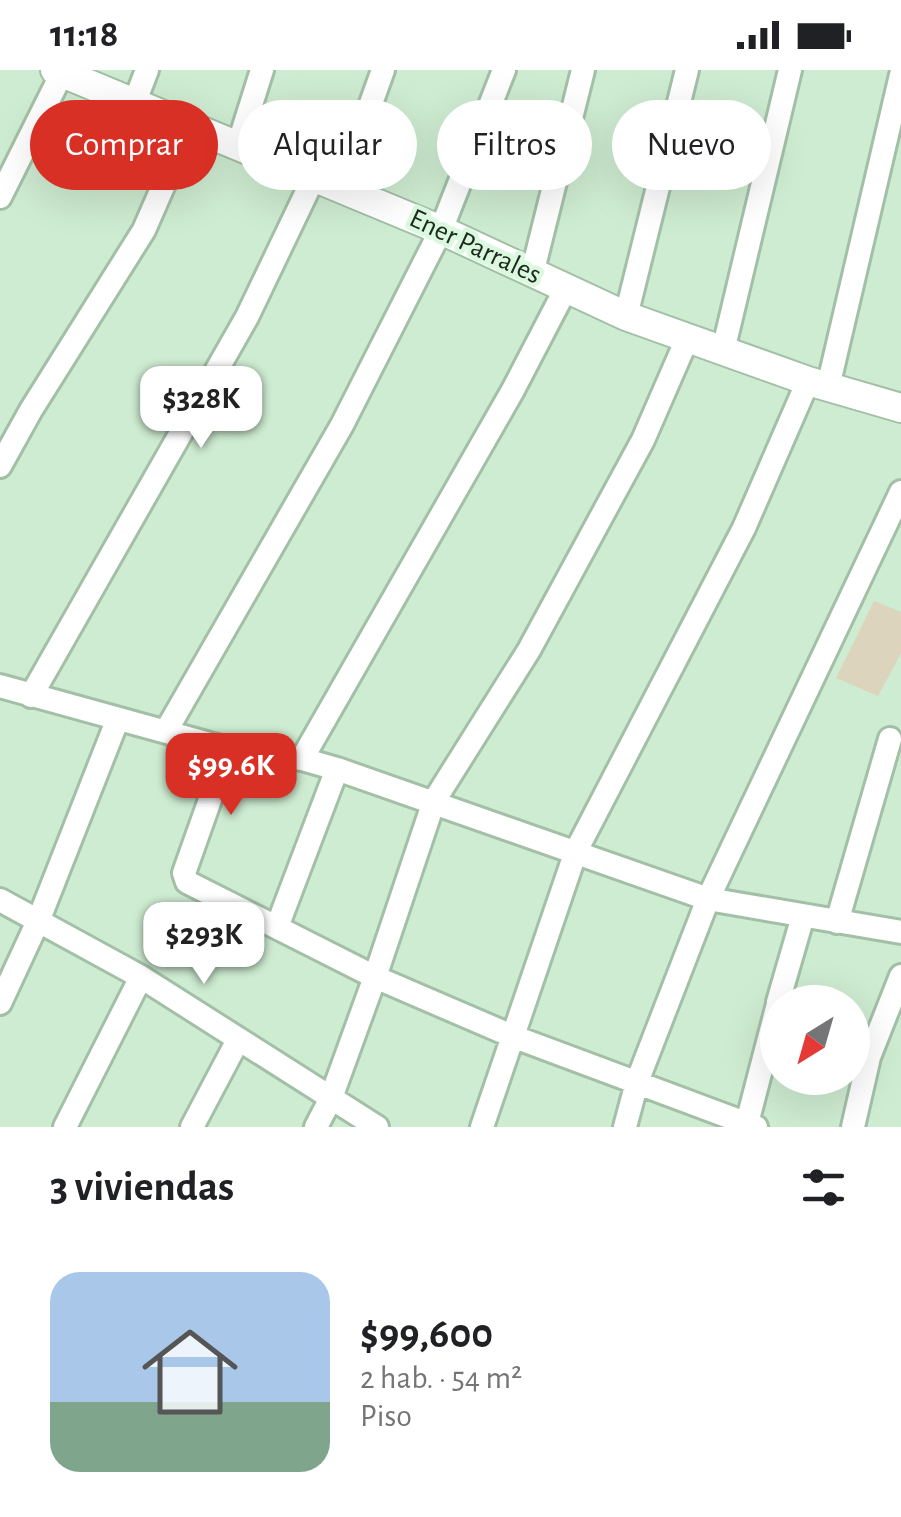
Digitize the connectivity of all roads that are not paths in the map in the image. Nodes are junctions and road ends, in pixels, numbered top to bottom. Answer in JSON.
{"nodes":[{"id":1,"x":147,"y":70,"type":"edge"},
{"id":2,"x":262,"y":70,"type":"edge"},
{"id":3,"x":383,"y":70,"type":"edge"},
{"id":4,"x":504,"y":70,"type":"edge"},
{"id":5,"x":583,"y":70,"type":"edge"},
{"id":6,"x":687,"y":70,"type":"edge"},
{"id":7,"x":790,"y":70,"type":"edge"},
{"id":8,"x":58,"y":72,"type":"edge"},
{"id":9,"x":901,"y":75,"type":"edge"},
{"id":10,"x":124,"y":100,"type":"edge"},
{"id":11,"x":136,"y":100,"type":"edge"},
{"id":12,"x":253,"y":100,"type":"edge"},
{"id":13,"x":372,"y":100,"type":"edge"},
{"id":14,"x":218,"y":138,"type":"edge"},
{"id":15,"x":238,"y":146,"type":"edge"},
{"id":16,"x":161,"y":190,"type":"edge"},
{"id":17,"x":308,"y":190,"type":"edge"},
{"id":18,"x":346,"y":190,"type":"edge"},
{"id":19,"x":0,"y":197,"type":"edge"},
{"id":20,"x":441,"y":230,"type":"junction"},
{"id":21,"x":532,"y":274,"type":"junction"},
{"id":22,"x":566,"y":290,"type":"junction"},
{"id":23,"x":626,"y":316,"type":"junction"},
{"id":24,"x":687,"y":339,"type":"junction"},
{"id":25,"x":723,"y":352,"type":"junction"},
{"id":26,"x":818,"y":384,"type":"junction"},
{"id":27,"x":901,"y":408,"type":"edge"},
{"id":28,"x":0,"y":466,"type":"edge"},
{"id":29,"x":901,"y":492,"type":"edge"},
{"id":30,"x":2,"y":694,"type":"edge"},
{"id":31,"x":31,"y":696,"type":"junction"},
{"id":32,"x":117,"y":720,"type":"junction"},
{"id":33,"x":166,"y":731,"type":"junction"},
{"id":34,"x":890,"y":740,"type":"dead end"},
{"id":35,"x":228,"y":748,"type":"junction"},
{"id":36,"x":302,"y":759,"type":"junction"},
{"id":37,"x":337,"y":768,"type":"junction"},
{"id":38,"x":434,"y":801,"type":"junction"},
{"id":39,"x":576,"y":851,"type":"junction"},
{"id":40,"x":708,"y":899,"type":"junction"},
{"id":41,"x":0,"y":900,"type":"edge"},
{"id":42,"x":804,"y":916,"type":"junction"},
{"id":43,"x":39,"y":919,"type":"junction"},
{"id":44,"x":837,"y":922,"type":"junction"},
{"id":45,"x":277,"y":927,"type":"junction"},
{"id":46,"x":901,"y":932,"type":"edge"},
{"id":47,"x":901,"y":976,"type":"edge"},
{"id":48,"x":141,"y":977,"type":"junction"},
{"id":49,"x":375,"y":977,"type":"junction"},
{"id":50,"x":784,"y":985,"type":"edge"},
{"id":51,"x":0,"y":1004,"type":"edge"},
{"id":52,"x":512,"y":1036,"type":"junction"},
{"id":53,"x":238,"y":1040,"type":"junction"},
{"id":54,"x":637,"y":1082,"type":"junction"},
{"id":55,"x":760,"y":1082,"type":"edge"},
{"id":56,"x":331,"y":1098,"type":"junction"},
{"id":57,"x":750,"y":1126,"type":"edge"},
{"id":58,"x":65,"y":1127,"type":"edge"},
{"id":59,"x":192,"y":1127,"type":"edge"},
{"id":60,"x":316,"y":1127,"type":"edge"},
{"id":61,"x":378,"y":1127,"type":"edge"},
{"id":62,"x":482,"y":1127,"type":"edge"},
{"id":63,"x":625,"y":1127,"type":"edge"},
{"id":64,"x":853,"y":1127,"type":"edge"}],
"edges":[{"from":1,"to":11,"type":"street"},
{"from":2,"to":12,"type":"street"},
{"from":3,"to":13,"type":"street"},
{"from":4,"to":20,"type":"street"},
{"from":5,"to":21,"type":"street"},
{"from":6,"to":23,"type":"street"},
{"from":7,"to":25,"type":"street"},
{"from":8,"to":10,"type":"street","name":"Ener Parrales"},
{"from":8,"to":19,"type":"street"},
{"from":9,"to":26,"type":"street"},
{"from":14,"to":15,"type":"street","name":"Ener Parrales"},
{"from":16,"to":28,"type":"street"},
{"from":17,"to":31,"type":"street"},
{"from":18,"to":20,"type":"street","name":"Ener Parrales"},
{"from":20,"to":21,"type":"street","name":"Ener Parrales"},
{"from":20,"to":33,"type":"street"},
{"from":21,"to":22,"type":"street","name":"Ener Parrales"},
{"from":22,"to":23,"type":"street","name":"Ener Parrales"},
{"from":22,"to":36,"type":"street"},
{"from":23,"to":24,"type":"street","name":"Ener Parrales"},
{"from":24,"to":25,"type":"street","name":"Ener Parrales"},
{"from":24,"to":38,"type":"street"},
{"from":25,"to":26,"type":"street","name":"Ener Parrales"},
{"from":26,"to":27,"type":"street","name":"Ener Parrales"},
{"from":26,"to":39,"type":"street"},
{"from":29,"to":40,"type":"street"},
{"from":30,"to":31,"type":"street"},
{"from":31,"to":32,"type":"street"},
{"from":32,"to":33,"type":"street"},
{"from":32,"to":43,"type":"street"},
{"from":33,"to":35,"type":"street"},
{"from":34,"to":44,"type":"street"},
{"from":35,"to":36,"type":"street"},
{"from":35,"to":45,"type":"street"},
{"from":36,"to":37,"type":"street"},
{"from":37,"to":38,"type":"street"},
{"from":37,"to":45,"type":"street"},
{"from":38,"to":39,"type":"street"},
{"from":38,"to":49,"type":"street"},
{"from":39,"to":40,"type":"street"},
{"from":39,"to":52,"type":"street"},
{"from":40,"to":42,"type":"street"},
{"from":40,"to":54,"type":"street"},
{"from":41,"to":43,"type":"street"},
{"from":42,"to":44,"type":"street"},
{"from":42,"to":50,"type":"street"},
{"from":43,"to":48,"type":"street"},
{"from":43,"to":51,"type":"street"},
{"from":44,"to":46,"type":"street"},
{"from":45,"to":49,"type":"street"},
{"from":47,"to":64,"type":"street"},
{"from":48,"to":53,"type":"street"},
{"from":48,"to":58,"type":"street"},
{"from":49,"to":52,"type":"street"},
{"from":49,"to":56,"type":"street"},
{"from":52,"to":54,"type":"street"},
{"from":52,"to":62,"type":"street"},
{"from":53,"to":56,"type":"street"},
{"from":53,"to":59,"type":"street"},
{"from":54,"to":57,"type":"street"},
{"from":54,"to":63,"type":"street"},
{"from":55,"to":57,"type":"street"},
{"from":56,"to":60,"type":"street"},
{"from":56,"to":61,"type":"street"}]}
